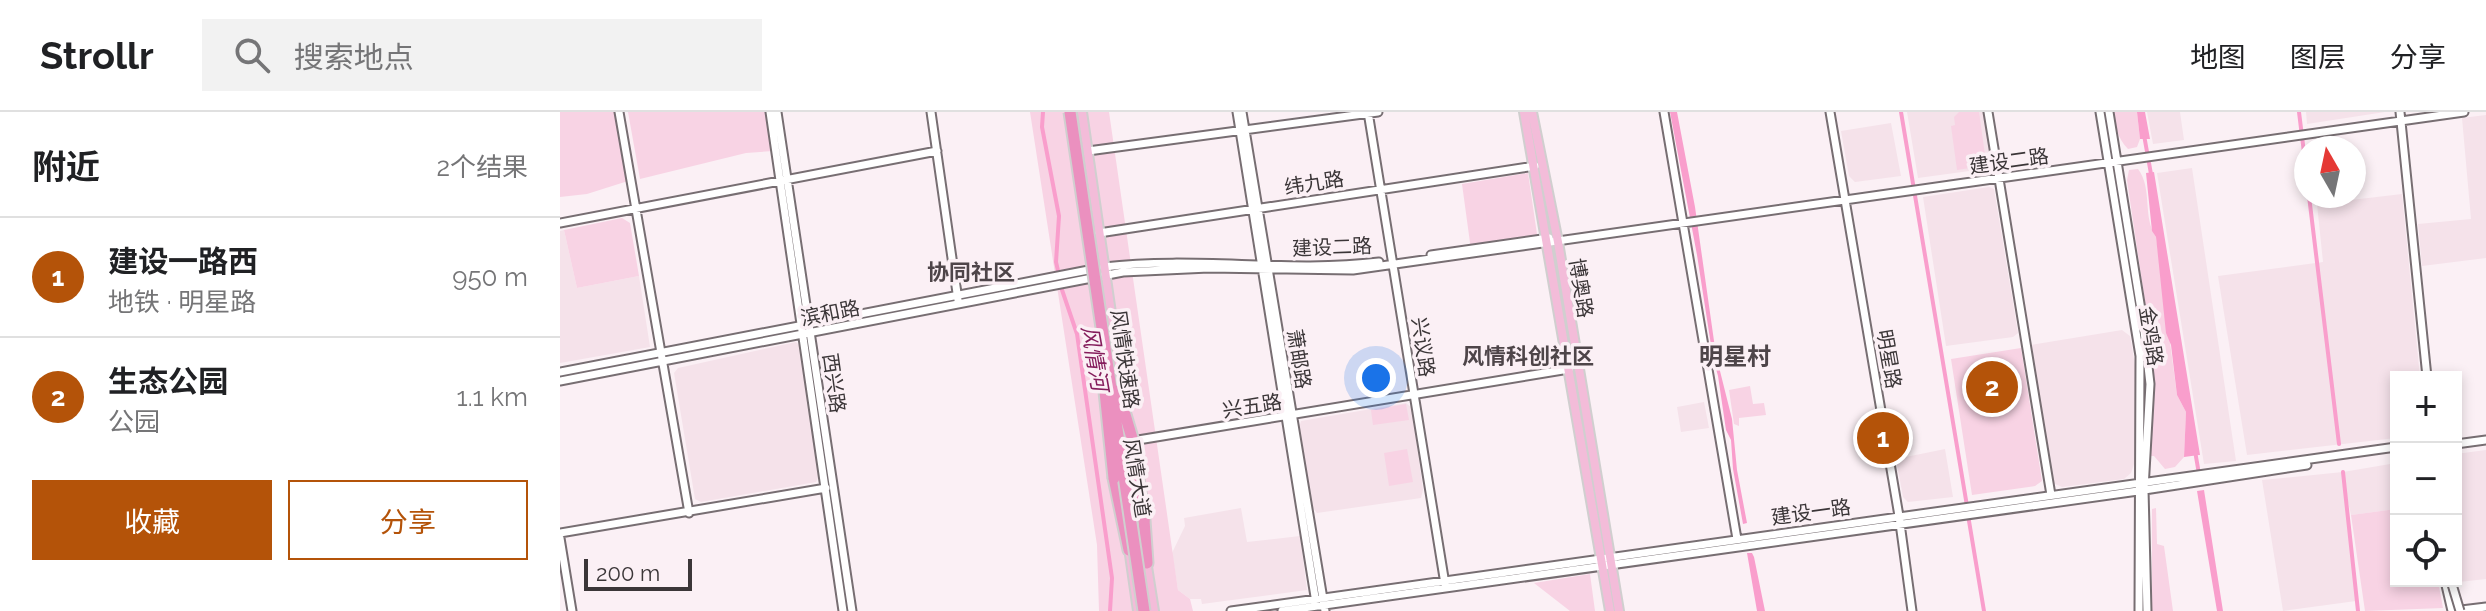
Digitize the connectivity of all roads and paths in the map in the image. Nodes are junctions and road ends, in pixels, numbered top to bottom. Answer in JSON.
{"nodes":[{"id":1,"x":619,"y":112,"type":"edge"},
{"id":2,"x":770,"y":112,"type":"edge"},
{"id":3,"x":777,"y":112,"type":"edge"},
{"id":4,"x":931,"y":112,"type":"edge"},
{"id":5,"x":1067,"y":112,"type":"edge"},
{"id":6,"x":1080,"y":112,"type":"edge"},
{"id":7,"x":1240,"y":112,"type":"edge"},
{"id":8,"x":1378,"y":112,"type":"edge"},
{"id":9,"x":1524,"y":112,"type":"edge"},
{"id":10,"x":1532,"y":112,"type":"edge"},
{"id":11,"x":1664,"y":112,"type":"edge"},
{"id":12,"x":1830,"y":112,"type":"edge"},
{"id":13,"x":1988,"y":112,"type":"edge"},
{"id":14,"x":2100,"y":112,"type":"edge"},
{"id":15,"x":2109,"y":112,"type":"edge"},
{"id":16,"x":2400,"y":112,"type":"edge"},
{"id":17,"x":2464,"y":112,"type":"edge"},
{"id":18,"x":1368,"y":113,"type":"edge"},
{"id":19,"x":2401,"y":122,"type":"junction"},
{"id":20,"x":1242,"y":131,"type":"junction"},
{"id":21,"x":937,"y":151,"type":"junction"},
{"id":22,"x":1088,"y":151,"type":"junction"},
{"id":23,"x":2118,"y":162,"type":"junction"},
{"id":24,"x":2108,"y":163,"type":"junction"},
{"id":25,"x":1535,"y":166,"type":"junction"},
{"id":26,"x":1998,"y":179,"type":"junction"},
{"id":27,"x":783,"y":180,"type":"junction"},
{"id":28,"x":1382,"y":189,"type":"junction"},
{"id":29,"x":1846,"y":200,"type":"junction"},
{"id":30,"x":634,"y":207,"type":"junction"},
{"id":31,"x":1254,"y":208,"type":"junction"},
{"id":32,"x":1689,"y":222,"type":"junction"},
{"id":33,"x":560,"y":223,"type":"edge"},
{"id":34,"x":1099,"y":233,"type":"junction"},
{"id":35,"x":1551,"y":241,"type":"junction"},
{"id":36,"x":1394,"y":262,"type":"junction"},
{"id":37,"x":1264,"y":268,"type":"junction"},
{"id":38,"x":1105,"y":271,"type":"junction"},
{"id":39,"x":1089,"y":275,"type":"junction"},
{"id":40,"x":958,"y":300,"type":"junction"},
{"id":41,"x":806,"y":329,"type":"junction"},
{"id":42,"x":1104,"y":341,"type":"junction"},
{"id":43,"x":660,"y":358,"type":"junction"},
{"id":44,"x":1569,"y":369,"type":"junction"},
{"id":45,"x":2426,"y":371,"type":"edge"},
{"id":46,"x":560,"y":372,"type":"edge"},
{"id":47,"x":560,"y":381,"type":"edge"},
{"id":48,"x":1118,"y":391,"type":"junction"},
{"id":49,"x":1414,"y":395,"type":"junction"},
{"id":50,"x":1290,"y":416,"type":"junction"},
{"id":51,"x":2486,"y":437,"type":"edge"},
{"id":52,"x":2462,"y":440,"type":"edge"},
{"id":53,"x":1130,"y":441,"type":"junction"},
{"id":54,"x":2390,"y":451,"type":"edge"},
{"id":55,"x":2141,"y":486,"type":"junction"},
{"id":56,"x":828,"y":488,"type":"junction"},
{"id":57,"x":2051,"y":495,"type":"junction"},
{"id":58,"x":1974,"y":510,"type":"junction"},
{"id":59,"x":689,"y":513,"type":"junction"},
{"id":60,"x":1900,"y":520,"type":"junction"},
{"id":61,"x":560,"y":536,"type":"edge"},
{"id":62,"x":1737,"y":539,"type":"junction"},
{"id":63,"x":1129,"y":550,"type":"junction"},
{"id":64,"x":1605,"y":561,"type":"junction"},
{"id":65,"x":1147,"y":563,"type":"junction"},
{"id":66,"x":2143,"y":566,"type":"junction"},
{"id":67,"x":1445,"y":584,"type":"junction"},
{"id":68,"x":2448,"y":587,"type":"edge"},
{"id":69,"x":1320,"y":605,"type":"edge"},
{"id":70,"x":2486,"y":607,"type":"edge"},
{"id":71,"x":572,"y":611,"type":"edge"},
{"id":72,"x":843,"y":611,"type":"edge"},
{"id":73,"x":852,"y":611,"type":"edge"},
{"id":74,"x":1141,"y":611,"type":"edge"},
{"id":75,"x":1152,"y":611,"type":"edge"},
{"id":76,"x":1231,"y":611,"type":"edge"},
{"id":77,"x":1282,"y":611,"type":"edge"},
{"id":78,"x":1610,"y":611,"type":"edge"},
{"id":79,"x":1619,"y":611,"type":"edge"},
{"id":80,"x":1912,"y":611,"type":"edge"},
{"id":81,"x":2139,"y":611,"type":"edge"},
{"id":82,"x":2147,"y":611,"type":"edge"},
{"id":83,"x":2454,"y":611,"type":"edge"}],
"edges":[{"from":1,"to":30,"type":"main road"},
{"from":2,"to":27,"type":"main road","name":"西兴路"},
{"from":3,"to":27,"type":"main road","name":"西兴路"},
{"from":4,"to":21,"type":"main road"},
{"from":5,"to":39,"type":"main road","name":"风情大道"},
{"from":5,"to":42,"type":"highway","name":"风情快速路","bridge":true},
{"from":6,"to":22,"type":"main road","name":"风情大道"},
{"from":6,"to":48,"type":"highway","name":"风情快速路"},
{"from":7,"to":20,"type":"main road"},
{"from":8,"to":18,"type":"main road"},
{"from":9,"to":25,"type":"main road","name":"博奥路"},
{"from":10,"to":35,"type":"main road","name":"博奥路"},
{"from":11,"to":32,"type":"main road"},
{"from":12,"to":29,"type":"main road","name":"明星路"},
{"from":13,"to":26,"type":"main road"},
{"from":14,"to":24,"type":"main road","name":"金鸡路"},
{"from":15,"to":23,"type":"main road","name":"金鸡路"},
{"from":16,"to":19,"type":"main road"},
{"from":17,"to":19,"type":"main road","name":"建设二路"},
{"from":18,"to":20,"type":"main road"},
{"from":18,"to":28,"type":"main road","name":"兴议路"},
{"from":19,"to":23,"type":"main road","name":"建设二路"},
{"from":19,"to":45,"type":"main road"},
{"from":20,"to":22,"type":"main road"},
{"from":20,"to":31,"type":"main road"},
{"from":21,"to":27,"type":"main road"},
{"from":21,"to":40,"type":"main road"},
{"from":22,"to":34,"type":"main road","name":"风情大道"},
{"from":23,"to":24,"type":"main road","name":"建设二路"},
{"from":23,"to":55,"type":"main road","name":"金鸡路"},
{"from":24,"to":26,"type":"main road","name":"建设二路"},
{"from":24,"to":55,"type":"main road","name":"金鸡路"},
{"from":25,"to":28,"type":"main road","name":"纬九路"},
{"from":25,"to":35,"type":"main road","name":"博奥路"},
{"from":26,"to":29,"type":"main road","name":"建设二路"},
{"from":26,"to":57,"type":"main road"},
{"from":27,"to":30,"type":"main road"},
{"from":27,"to":41,"type":"main road","name":"西兴路"},
{"from":28,"to":31,"type":"main road","name":"纬九路"},
{"from":28,"to":36,"type":"main road","name":"兴议路"},
{"from":29,"to":32,"type":"main road","name":"建设二路"},
{"from":29,"to":60,"type":"main road","name":"明星路"},
{"from":30,"to":33,"type":"main road"},
{"from":30,"to":43,"type":"main road"},
{"from":31,"to":34,"type":"main road","name":"纬九路"},
{"from":31,"to":37,"type":"main road"},
{"from":32,"to":35,"type":"main road","name":"建设二路"},
{"from":32,"to":62,"type":"main road"},
{"from":34,"to":38,"type":"main road","name":"风情大道"},
{"from":35,"to":36,"type":"main road","name":"建设二路"},
{"from":35,"to":44,"type":"main road","name":"博奥路"},
{"from":35,"to":64,"type":"main road","name":"博奥路"},
{"from":36,"to":37,"type":"main road","name":"建设二路"},
{"from":36,"to":49,"type":"main road","name":"兴议路"},
{"from":37,"to":38,"type":"main road","name":"建设二路"},
{"from":37,"to":50,"type":"main road"},
{"from":38,"to":39,"type":"main road","name":"滨和路"},
{"from":38,"to":53,"type":"main road","name":"风情大道"},
{"from":39,"to":40,"type":"main road","name":"滨和路"},
{"from":39,"to":40,"type":"main road","name":"滨和路"},
{"from":39,"to":63,"type":"main road","name":"风情大道"},
{"from":40,"to":41,"type":"main road","name":"滨和路"},
{"from":41,"to":43,"type":"main road","name":"滨和路"},
{"from":41,"to":56,"type":"main road","name":"西兴路"},
{"from":42,"to":63,"type":"highway","bridge":true},
{"from":42,"to":74,"type":"highway","name":"风情快速路","bridge":true},
{"from":43,"to":46,"type":"main road","name":"滨和路"},
{"from":43,"to":47,"type":"main road","name":"滨和路"},
{"from":43,"to":59,"type":"main road"},
{"from":44,"to":49,"type":"main road","name":"兴五路"},
{"from":44,"to":64,"type":"main road","name":"博奥路"},
{"from":48,"to":65,"type":"highway","bridge":true},
{"from":48,"to":75,"type":"highway","name":"风情快速路","bridge":true},
{"from":49,"to":50,"type":"main road","name":"兴五路"},
{"from":49,"to":67,"type":"main road","name":"兴议路"},
{"from":50,"to":53,"type":"main road","name":"兴五路"},
{"from":50,"to":69,"type":"main road"},
{"from":51,"to":52,"type":"main road"},
{"from":53,"to":65,"type":"main road","name":"风情大道"},
{"from":54,"to":55,"type":"main road","name":"建设一路"},
{"from":55,"to":57,"type":"main road","name":"建设一路"},
{"from":55,"to":58,"type":"main road","name":"建设一路"},
{"from":55,"to":66,"type":"main road","name":"金鸡路"},
{"from":56,"to":59,"type":"main road"},
{"from":56,"to":72,"type":"main road","name":"西兴路"},
{"from":56,"to":73,"type":"main road","name":"西兴路"},
{"from":57,"to":58,"type":"main road","name":"建设一路"},
{"from":58,"to":60,"type":"main road","name":"建设一路"},
{"from":59,"to":61,"type":"main road"},
{"from":60,"to":62,"type":"main road","name":"建设一路"},
{"from":60,"to":64,"type":"main road","name":"建设一路"},
{"from":60,"to":80,"type":"main road","name":"明星路"},
{"from":61,"to":71,"type":"main road"},
{"from":62,"to":64,"type":"main road","name":"建设一路"},
{"from":63,"to":74,"type":"main road","name":"风情大道"},
{"from":64,"to":67,"type":"main road","name":"建设一路"},
{"from":64,"to":78,"type":"main road","name":"博奥路"},
{"from":64,"to":79,"type":"main road","name":"博奥路"},
{"from":65,"to":75,"type":"main road","name":"风情大道"},
{"from":66,"to":81,"type":"main road"},
{"from":66,"to":82,"type":"main road"},
{"from":67,"to":69,"type":"main road","name":"建设一路"},
{"from":68,"to":83,"type":"main road","bridge":true},
{"from":69,"to":76,"type":"main road","name":"建设一路"},
{"from":69,"to":77,"type":"main road","name":"建设一路"},
{"from":70,"to":83,"type":"main road"}]}
